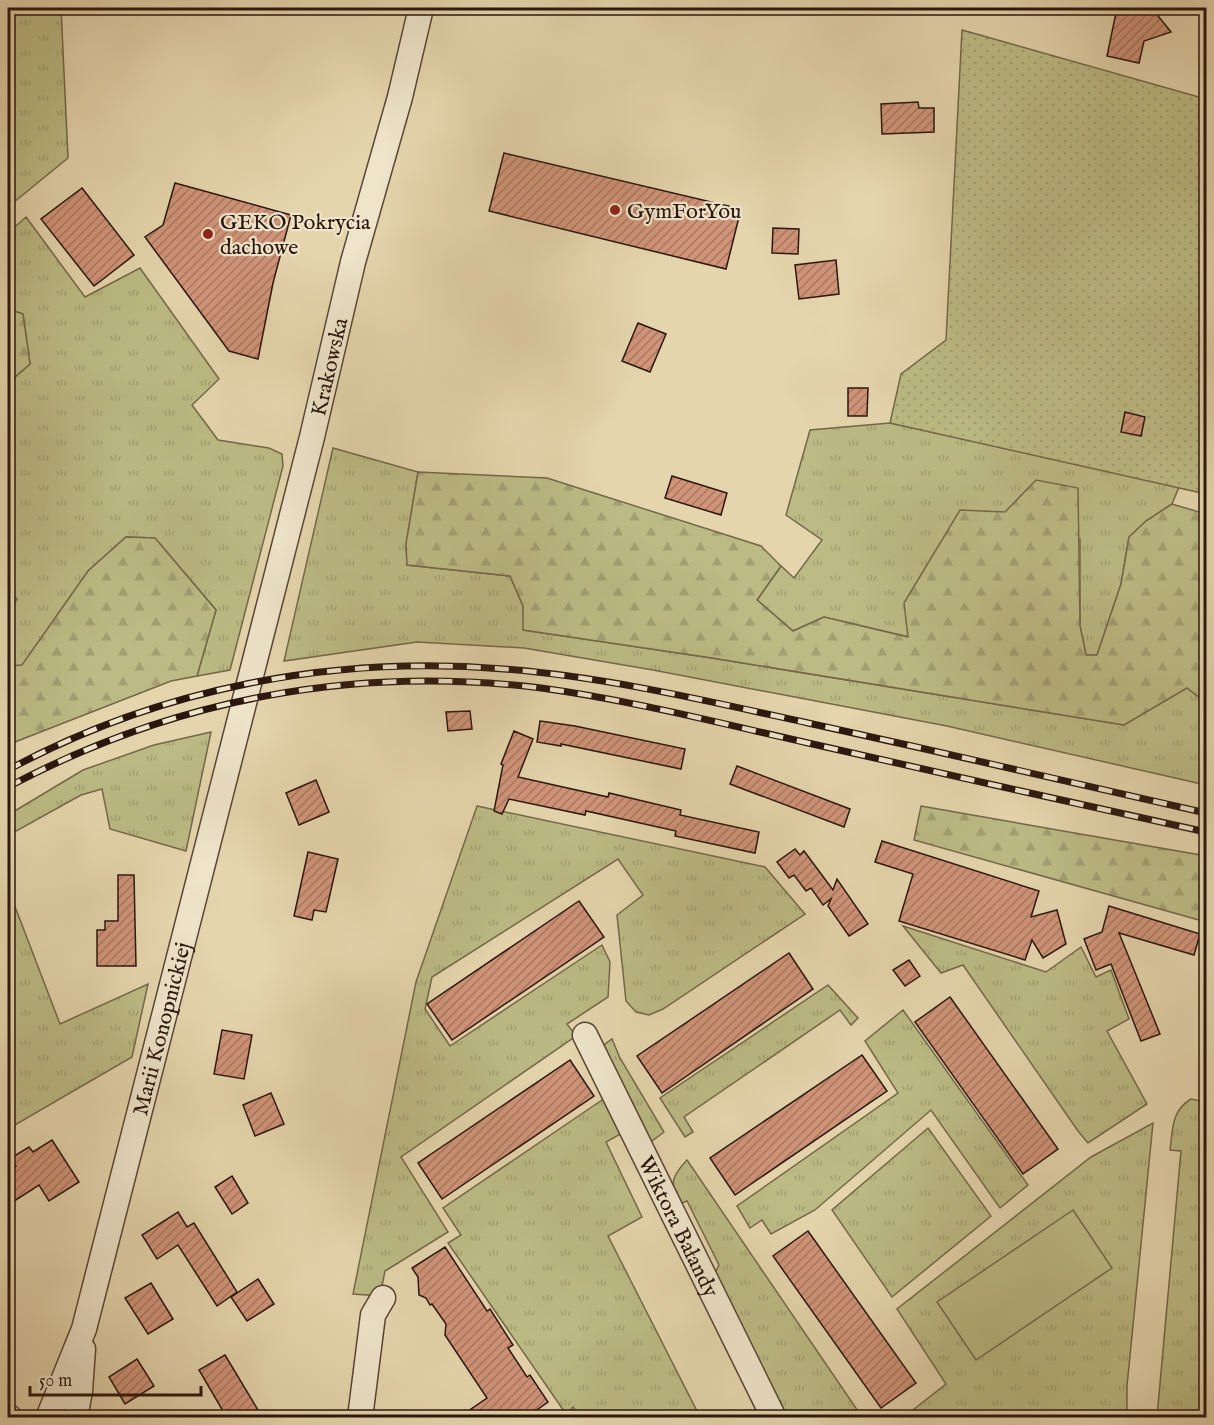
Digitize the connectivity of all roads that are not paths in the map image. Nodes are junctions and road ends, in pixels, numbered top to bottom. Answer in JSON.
{"nodes":[{"id":1,"x":421,"y":8,"type":"edge"},
{"id":2,"x":237,"y":726,"type":"joint"},
{"id":3,"x":585,"y":1035,"type":"dead end"},
{"id":4,"x":383,"y":1298,"type":"dead end"},
{"id":5,"x":84,"y":1329,"type":"junction"},
{"id":6,"x":48,"y":1418,"type":"edge"},
{"id":7,"x":75,"y":1418,"type":"edge"},
{"id":8,"x":360,"y":1418,"type":"edge"},
{"id":9,"x":774,"y":1418,"type":"edge"}],
"edges":[{"from":1,"to":2,"type":"street","name":"Krakowska"},
{"from":2,"to":5,"type":"street","name":"Marii Konopnickiej"},
{"from":3,"to":9,"type":"street","name":"Wiktora Bałandy"},
{"from":4,"to":8,"type":"street"},
{"from":5,"to":6,"type":"street","name":"Marii Konopnickiej"},
{"from":5,"to":7,"type":"street","name":"Marii Konopnickiej"}]}
